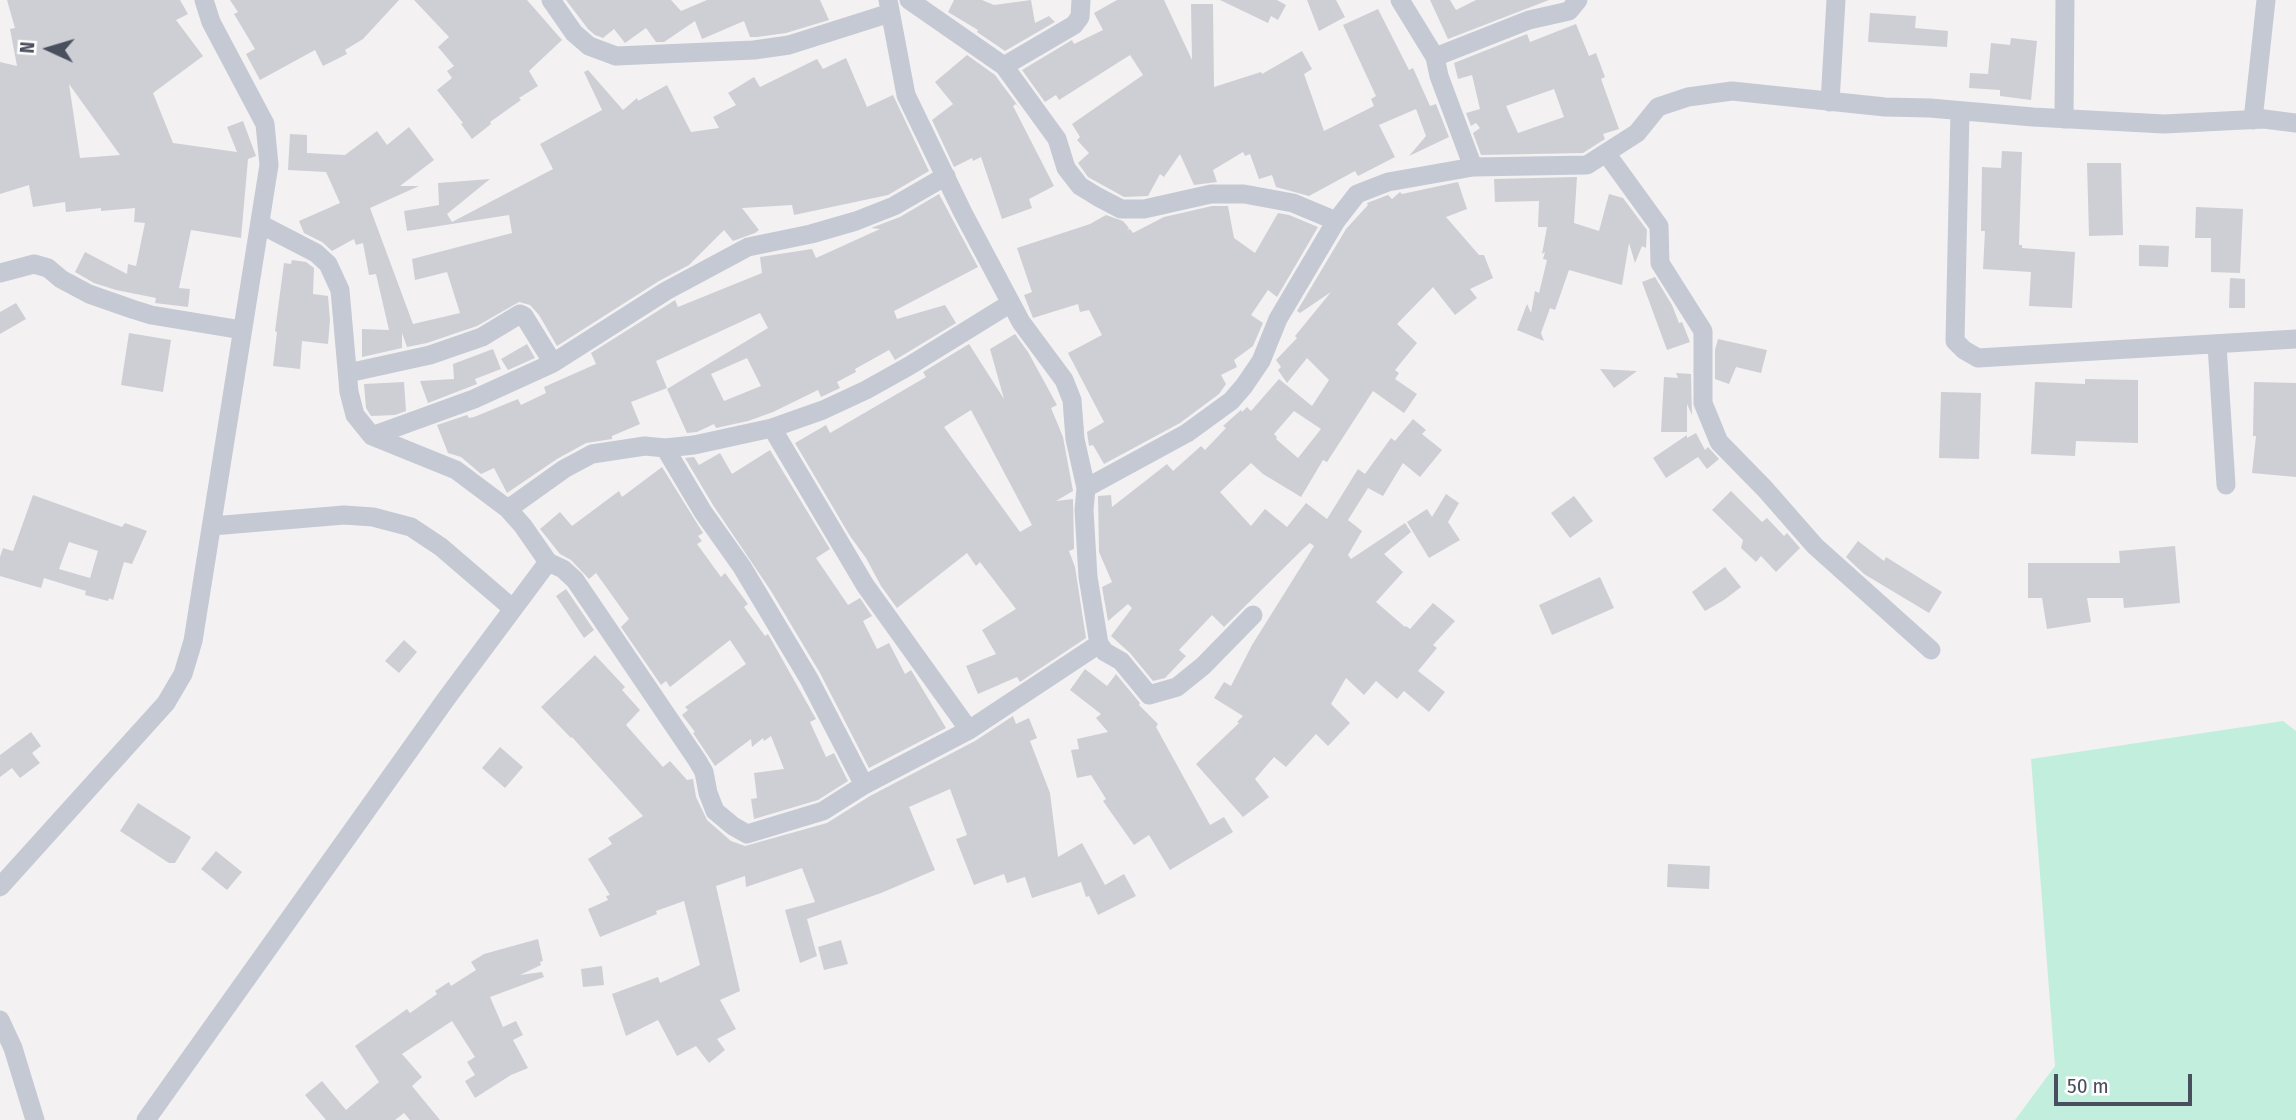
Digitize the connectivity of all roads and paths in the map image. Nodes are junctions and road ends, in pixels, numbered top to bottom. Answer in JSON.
{"nodes":[{"id":1,"x":204,"y":0,"type":"edge"},
{"id":2,"x":909,"y":0,"type":"edge"},
{"id":3,"x":1081,"y":0,"type":"edge"},
{"id":4,"x":1400,"y":0,"type":"edge"},
{"id":5,"x":1578,"y":0,"type":"edge"},
{"id":6,"x":1836,"y":0,"type":"edge"},
{"id":7,"x":2065,"y":0,"type":"edge"},
{"id":8,"x":2266,"y":0,"type":"edge"},
{"id":9,"x":554,"y":1,"type":"edge"},
{"id":10,"x":889,"y":6,"type":"edge"},
{"id":11,"x":1435,"y":57,"type":"junction"},
{"id":12,"x":1004,"y":66,"type":"junction"},
{"id":13,"x":1830,"y":102,"type":"junction"},
{"id":14,"x":1960,"y":111,"type":"junction"},
{"id":15,"x":2064,"y":119,"type":"junction"},
{"id":16,"x":2253,"y":120,"type":"junction"},
{"id":17,"x":2296,"y":123,"type":"edge"},
{"id":18,"x":1606,"y":153,"type":"junction"},
{"id":19,"x":1473,"y":167,"type":"junction"},
{"id":20,"x":946,"y":176,"type":"junction"},
{"id":21,"x":1336,"y":221,"type":"junction"},
{"id":22,"x":260,"y":224,"type":"junction"},
{"id":23,"x":0,"y":273,"type":"edge"},
{"id":24,"x":1011,"y":303,"type":"junction"},
{"id":25,"x":242,"y":330,"type":"junction"},
{"id":26,"x":2296,"y":339,"type":"edge"},
{"id":27,"x":2217,"y":345,"type":"junction"},
{"id":28,"x":553,"y":363,"type":"junction"},
{"id":29,"x":348,"y":373,"type":"junction"},
{"id":30,"x":772,"y":428,"type":"junction"},
{"id":31,"x":372,"y":436,"type":"junction"},
{"id":32,"x":665,"y":448,"type":"junction"},
{"id":33,"x":2226,"y":485,"type":"dead end"},
{"id":34,"x":1086,"y":488,"type":"junction"},
{"id":35,"x":508,"y":509,"type":"junction"},
{"id":36,"x":212,"y":526,"type":"junction"},
{"id":37,"x":548,"y":562,"type":"junction"},
{"id":38,"x":512,"y":608,"type":"junction"},
{"id":39,"x":1253,"y":614,"type":"dead end"},
{"id":40,"x":1099,"y":644,"type":"junction"},
{"id":41,"x":1931,"y":650,"type":"dead end"},
{"id":42,"x":969,"y":730,"type":"junction"},
{"id":43,"x":864,"y":785,"type":"junction"},
{"id":44,"x":0,"y":887,"type":"edge"},
{"id":45,"x":0,"y":1020,"type":"edge"},
{"id":46,"x":35,"y":1120,"type":"edge"},
{"id":47,"x":146,"y":1120,"type":"edge"}],
"edges":[{"from":1,"to":22,"type":"street"},
{"from":2,"to":12,"type":"street"},
{"from":3,"to":12,"type":"street"},
{"from":4,"to":11,"type":"street"},
{"from":5,"to":11,"type":"street"},
{"from":6,"to":13,"type":"street"},
{"from":7,"to":15,"type":"street"},
{"from":8,"to":16,"type":"street"},
{"from":9,"to":10,"type":"street"},
{"from":10,"to":20,"type":"street"},
{"from":11,"to":19,"type":"street"},
{"from":12,"to":21,"type":"street"},
{"from":13,"to":14,"type":"street"},
{"from":13,"to":18,"type":"street"},
{"from":14,"to":15,"type":"street"},
{"from":14,"to":27,"type":"street"},
{"from":15,"to":16,"type":"street"},
{"from":16,"to":17,"type":"street"},
{"from":18,"to":19,"type":"street"},
{"from":18,"to":41,"type":"street"},
{"from":19,"to":21,"type":"street"},
{"from":20,"to":24,"type":"street"},
{"from":20,"to":28,"type":"street"},
{"from":21,"to":34,"type":"street"},
{"from":22,"to":25,"type":"street"},
{"from":22,"to":29,"type":"street"},
{"from":23,"to":25,"type":"street"},
{"from":24,"to":30,"type":"street"},
{"from":24,"to":34,"type":"street"},
{"from":25,"to":36,"type":"street"},
{"from":26,"to":27,"type":"street"},
{"from":27,"to":33,"type":"street"},
{"from":28,"to":29,"type":"street"},
{"from":28,"to":31,"type":"street"},
{"from":29,"to":31,"type":"street"},
{"from":30,"to":32,"type":"street"},
{"from":30,"to":42,"type":"street"},
{"from":31,"to":35,"type":"street"},
{"from":32,"to":35,"type":"street"},
{"from":32,"to":43,"type":"street"},
{"from":34,"to":40,"type":"street"},
{"from":35,"to":37,"type":"street"},
{"from":36,"to":38,"type":"street"},
{"from":36,"to":44,"type":"street"},
{"from":37,"to":38,"type":"street"},
{"from":37,"to":43,"type":"street"},
{"from":38,"to":47,"type":"street"},
{"from":39,"to":40,"type":"street"},
{"from":40,"to":42,"type":"street"},
{"from":42,"to":43,"type":"street"},
{"from":45,"to":46,"type":"street"}]}
